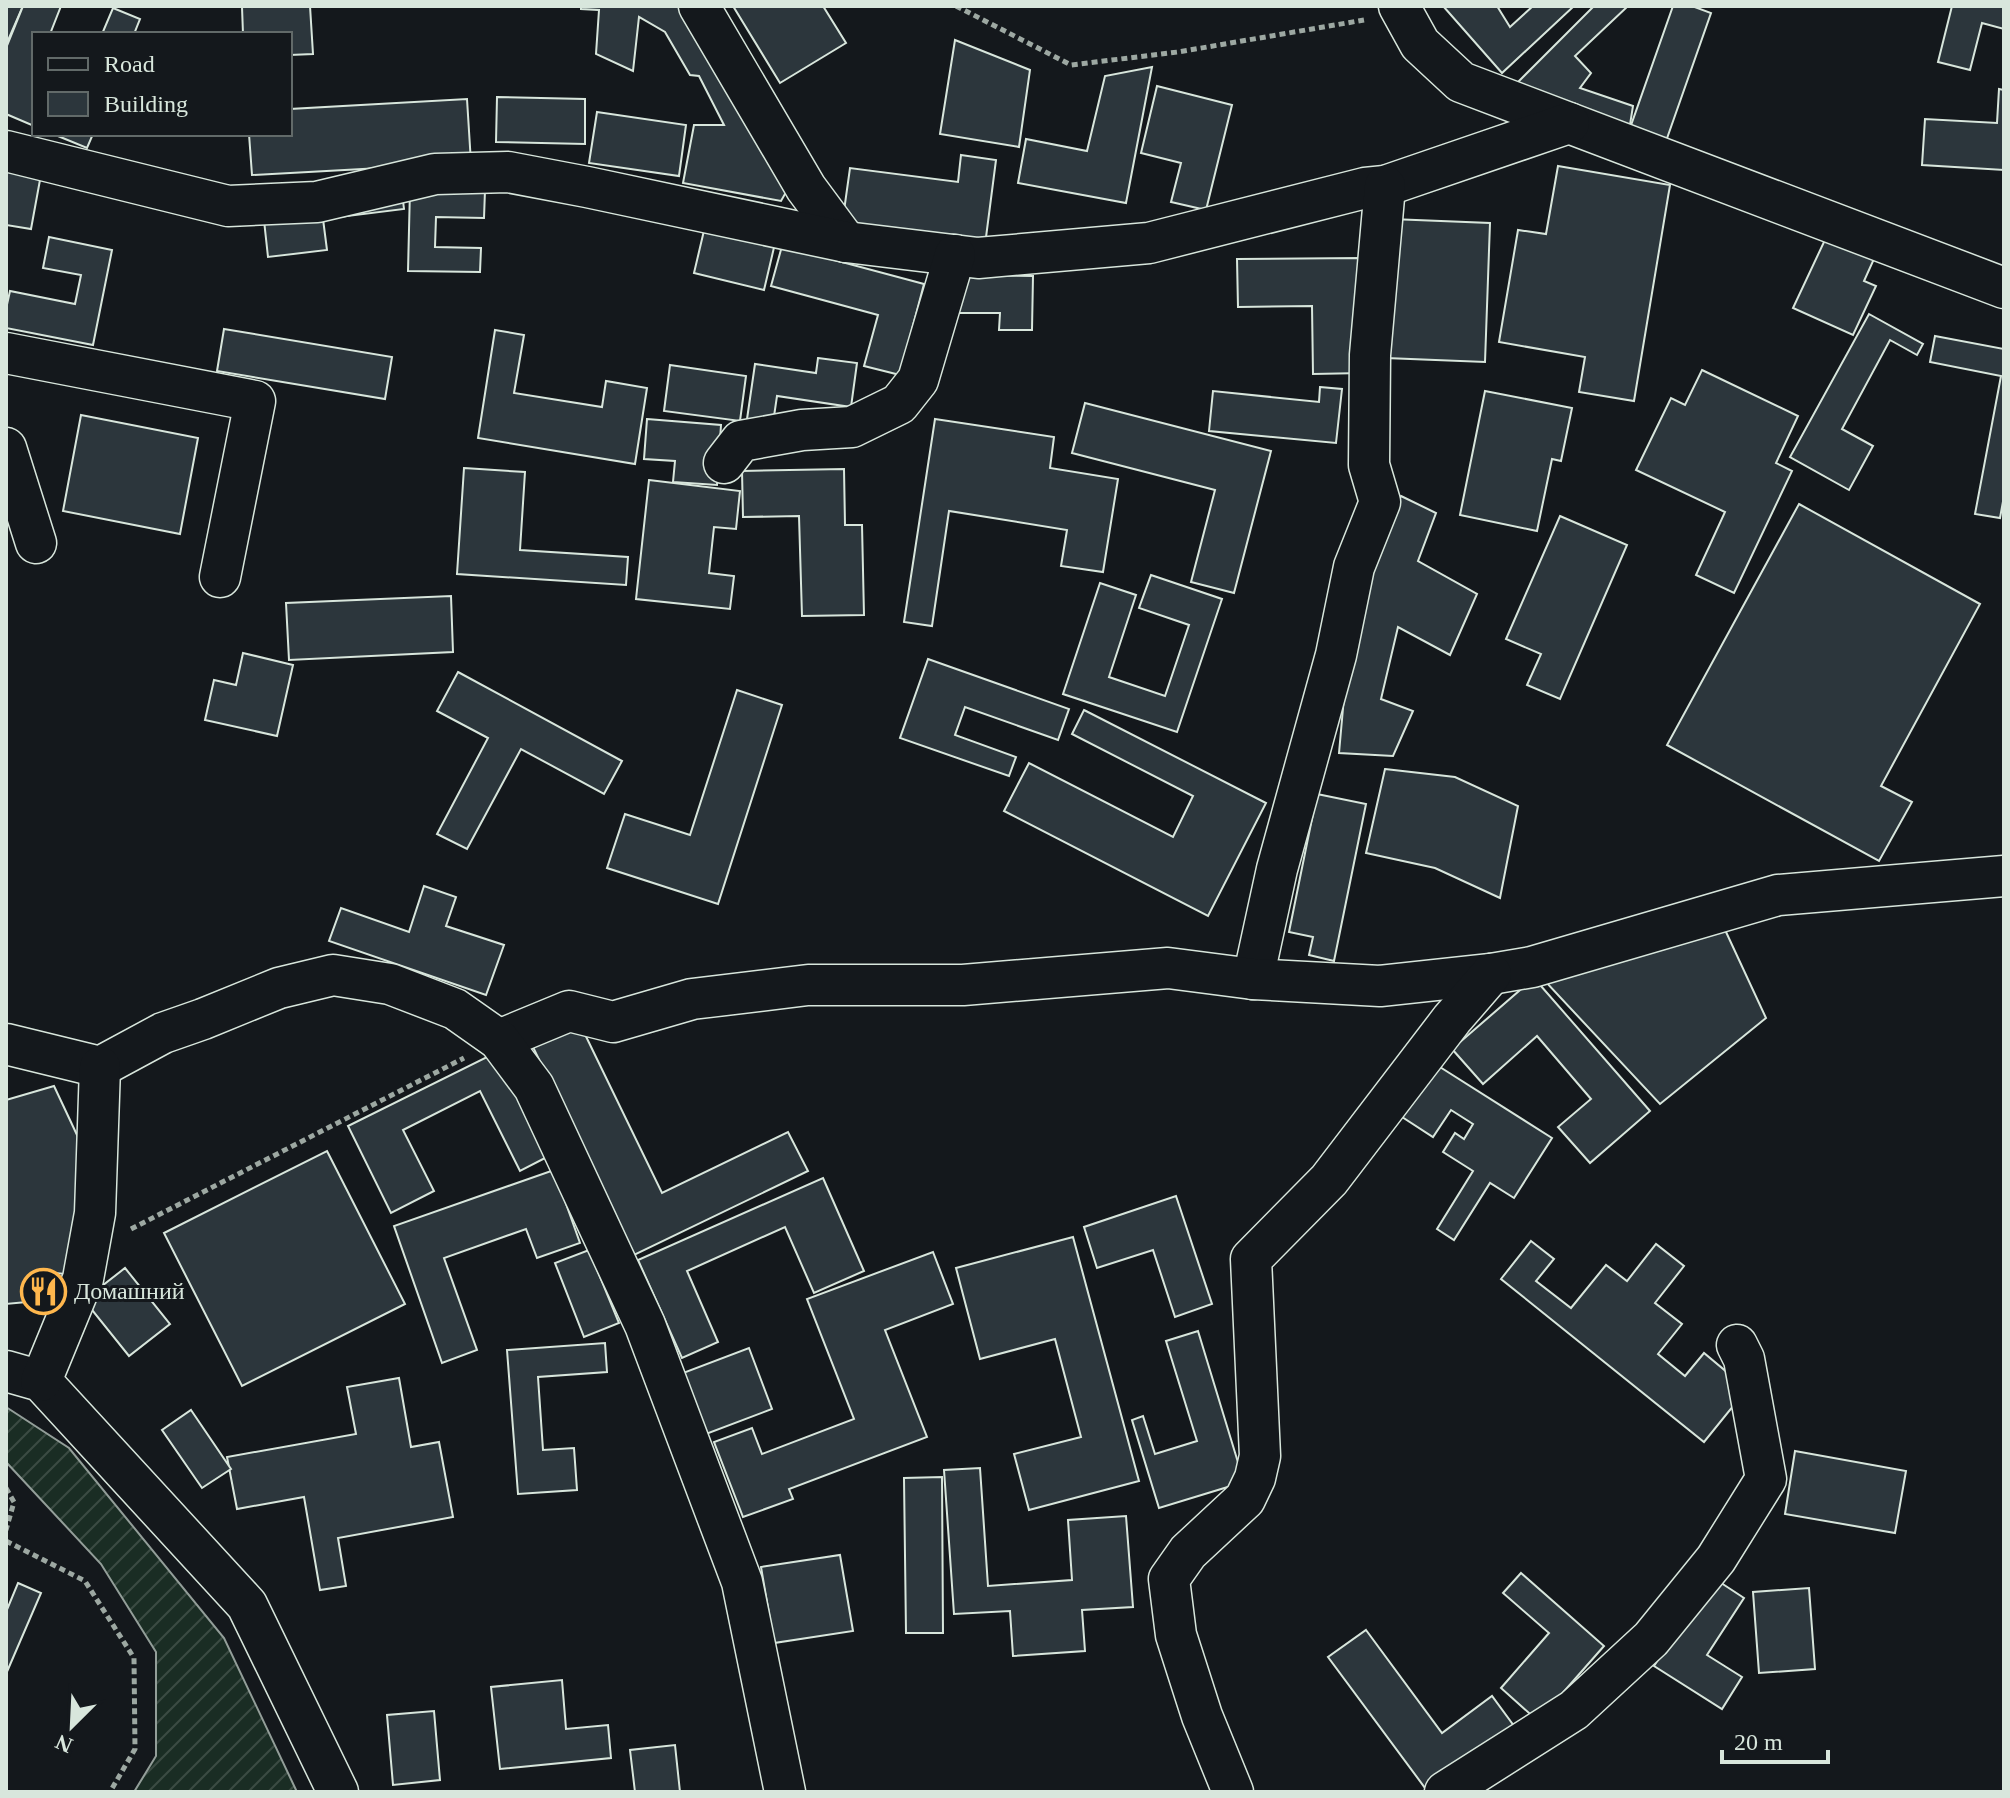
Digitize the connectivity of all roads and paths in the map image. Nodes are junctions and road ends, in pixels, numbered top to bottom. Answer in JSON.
{"nodes":[{"id":1,"x":699,"y":6,"type":"edge"},
{"id":2,"x":956,"y":6,"type":"edge"},
{"id":3,"x":1386,"y":10,"type":"edge"},
{"id":4,"x":1569,"y":123,"type":"junction"},
{"id":5,"x":6,"y":151,"type":"edge"},
{"id":6,"x":1385,"y":186,"type":"junction"},
{"id":7,"x":846,"y":242,"type":"junction"},
{"id":8,"x":955,"y":255,"type":"junction"},
{"id":9,"x":2004,"y":288,"type":"edge"},
{"id":10,"x":6,"y":353,"type":"edge"},
{"id":11,"x":6,"y":448,"type":"edge"},
{"id":12,"x":724,"y":463,"type":"dead end"},
{"id":13,"x":36,"y":543,"type":"dead end"},
{"id":14,"x":220,"y":577,"type":"dead end"},
{"id":15,"x":2004,"y":876,"type":"edge"},
{"id":16,"x":1491,"y":974,"type":"junction"},
{"id":17,"x":1253,"y":979,"type":"junction"},
{"id":18,"x":499,"y":1040,"type":"junction"},
{"id":19,"x":6,"y":1044,"type":"edge"},
{"id":20,"x":100,"y":1067,"type":"junction"},
{"id":21,"x":88,"y":1252,"type":"junction"},
{"id":22,"x":1737,"y":1345,"type":"dead end"},
{"id":23,"x":23,"y":1376,"type":"edge"},
{"id":24,"x":6,"y":1488,"type":"edge"},
{"id":25,"x":6,"y":1530,"type":"edge"},
{"id":26,"x":6,"y":1541,"type":"edge"},
{"id":27,"x":110,"y":1792,"type":"edge"},
{"id":28,"x":338,"y":1792,"type":"edge"},
{"id":29,"x":785,"y":1792,"type":"edge"},
{"id":30,"x":1233,"y":1792,"type":"edge"},
{"id":31,"x":1445,"y":1792,"type":"edge"}],
"edges":[{"from":1,"to":7,"type":"street"},
{"from":2,"to":3,"type":"path"},
{"from":3,"to":4,"type":"street"},
{"from":4,"to":6,"type":"street"},
{"from":4,"to":9,"type":"street"},
{"from":5,"to":7,"type":"street"},
{"from":6,"to":8,"type":"street"},
{"from":6,"to":17,"type":"street"},
{"from":7,"to":8,"type":"street"},
{"from":8,"to":12,"type":"street"},
{"from":10,"to":14,"type":"street"},
{"from":11,"to":13,"type":"street"},
{"from":15,"to":16,"type":"street"},
{"from":16,"to":17,"type":"street"},
{"from":16,"to":30,"type":"street"},
{"from":17,"to":18,"type":"street"},
{"from":18,"to":20,"type":"street"},
{"from":18,"to":21,"type":"path"},
{"from":18,"to":29,"type":"street"},
{"from":19,"to":20,"type":"street"},
{"from":20,"to":21,"type":"street"},
{"from":21,"to":23,"type":"street"},
{"from":22,"to":31,"type":"street"},
{"from":23,"to":28,"type":"street"},
{"from":24,"to":25,"type":"path"},
{"from":26,"to":27,"type":"path"}]}
